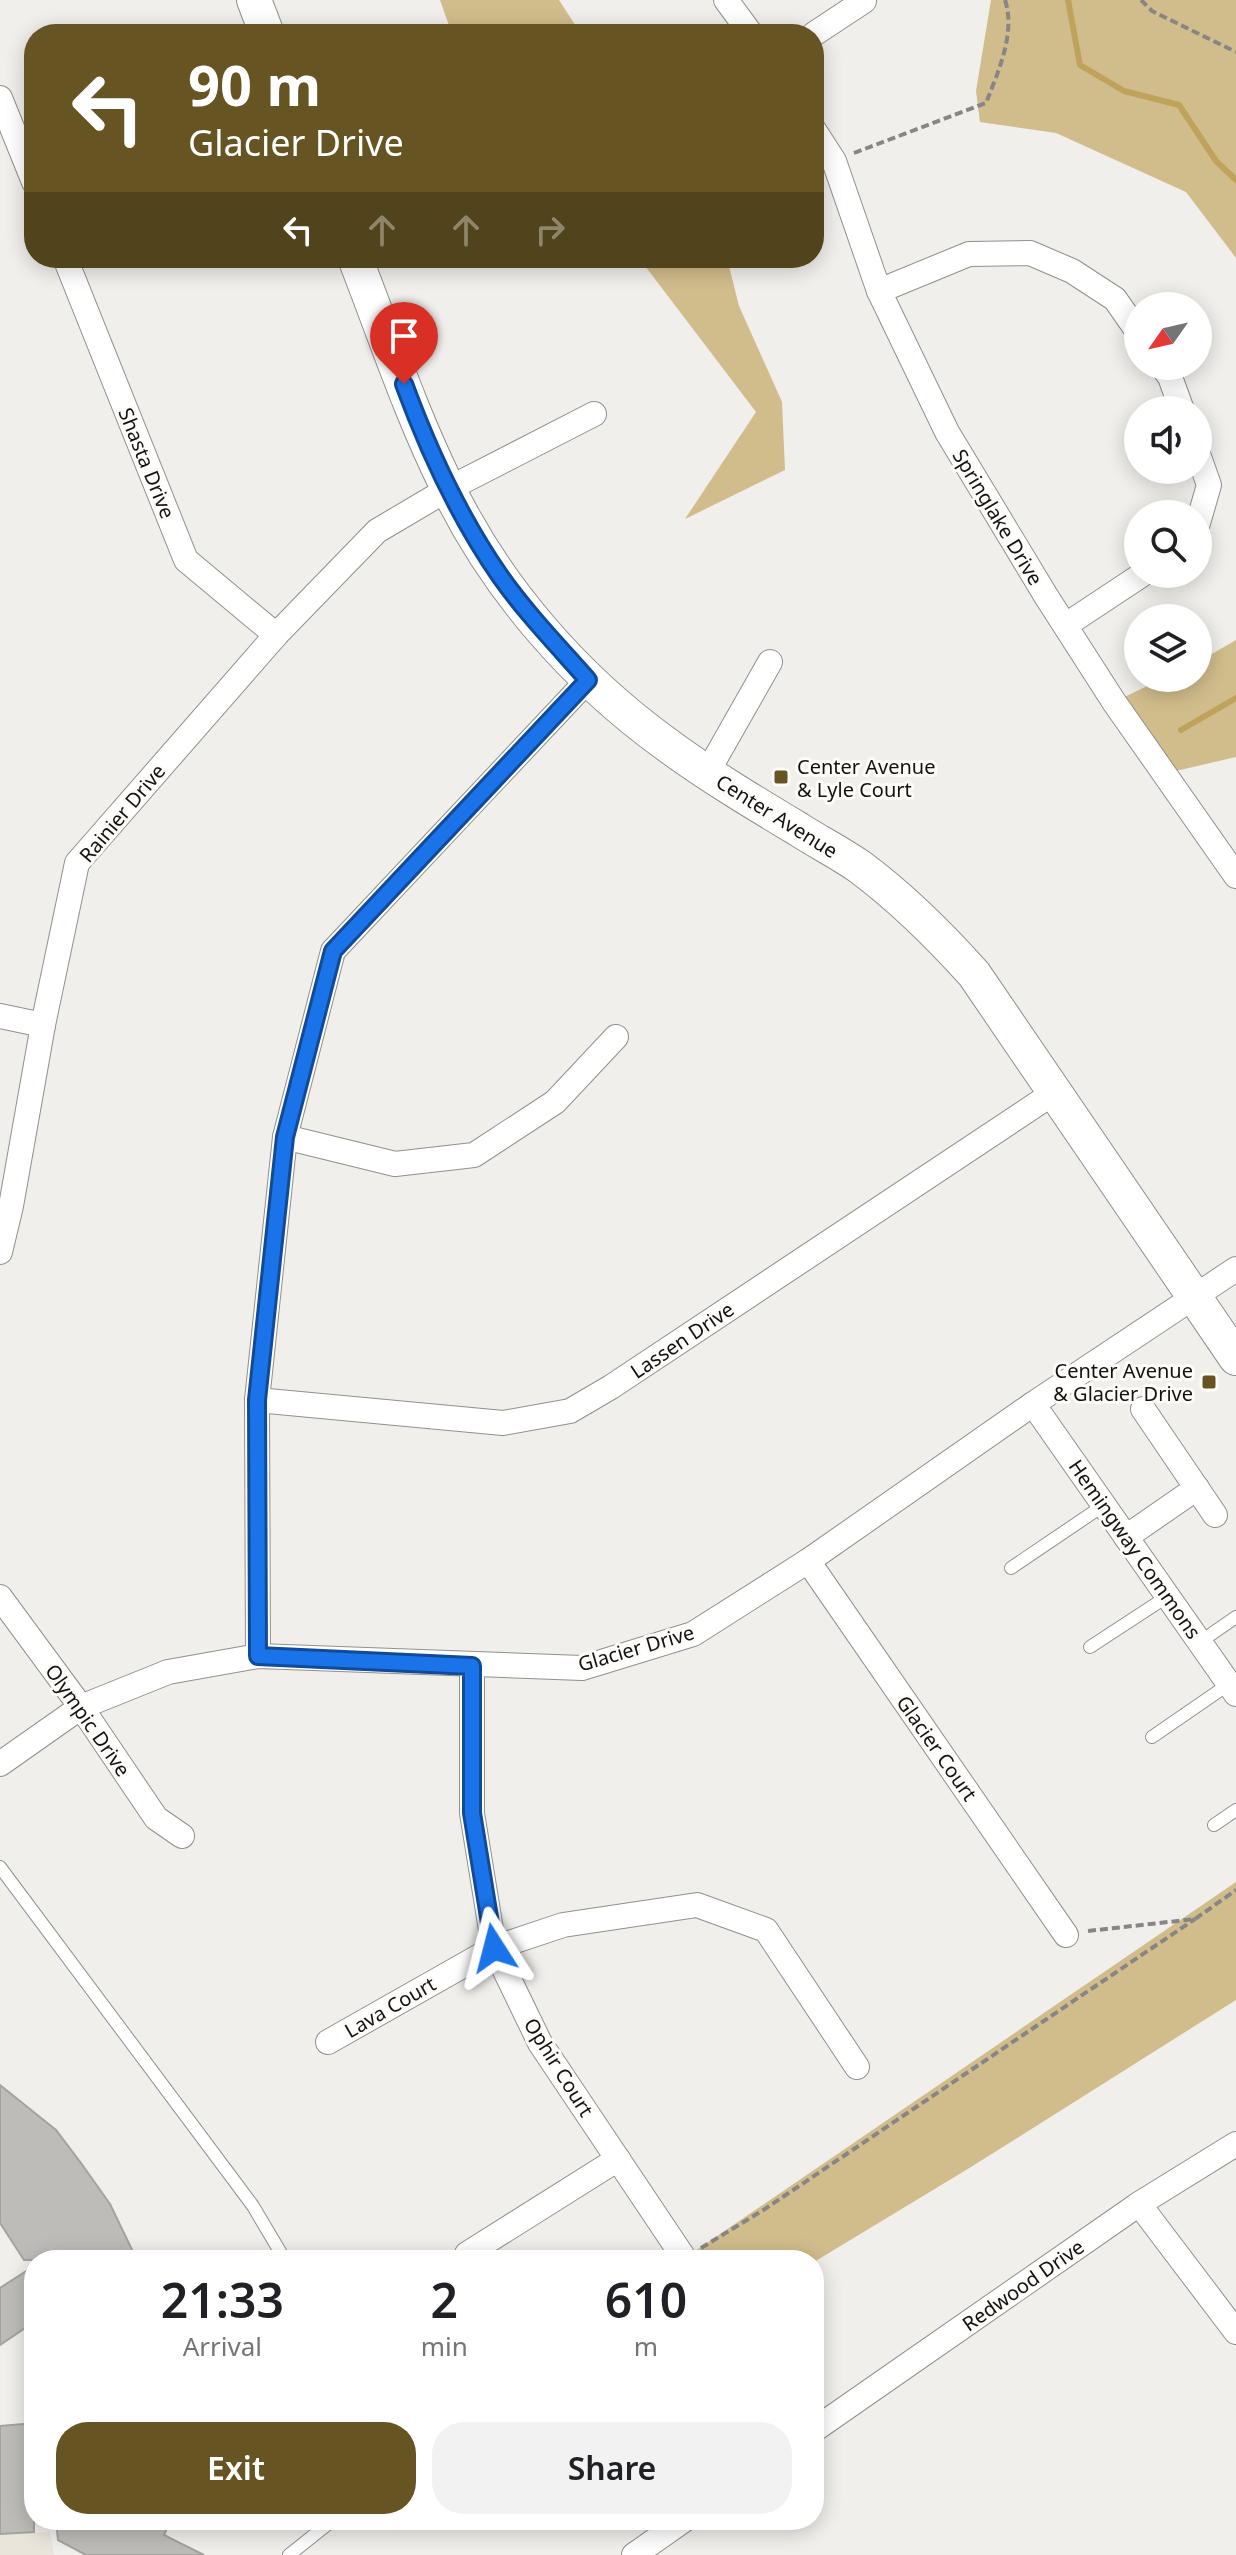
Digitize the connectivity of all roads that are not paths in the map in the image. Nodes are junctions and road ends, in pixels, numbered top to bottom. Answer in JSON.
{"nodes":[{"id":1,"x":254,"y":0,"type":"edge"},
{"id":2,"x":726,"y":0,"type":"edge"},
{"id":3,"x":864,"y":1,"type":"edge"},
{"id":4,"x":263,"y":24,"type":"edge"},
{"id":5,"x":744,"y":24,"type":"edge"},
{"id":6,"x":824,"y":27,"type":"edge"},
{"id":7,"x":0,"y":98,"type":"edge"},
{"id":8,"x":824,"y":146,"type":"edge"},
{"id":9,"x":24,"y":157,"type":"edge"},
{"id":10,"x":69,"y":268,"type":"edge"},
{"id":11,"x":359,"y":268,"type":"edge"},
{"id":12,"x":879,"y":291,"type":"junction"},
{"id":13,"x":1124,"y":312,"type":"edge"},
{"id":14,"x":594,"y":414,"type":"dead end"},
{"id":15,"x":448,"y":489,"type":"junction"},
{"id":16,"x":1124,"y":587,"type":"edge"},
{"id":17,"x":1066,"y":625,"type":"junction"},
{"id":18,"x":276,"y":635,"type":"junction"},
{"id":19,"x":770,"y":662,"type":"dead end"},
{"id":20,"x":588,"y":680,"type":"junction"},
{"id":21,"x":707,"y":773,"type":"junction"},
{"id":22,"x":1236,"y":876,"type":"edge"},
{"id":23,"x":0,"y":1016,"type":"edge"},
{"id":24,"x":43,"y":1025,"type":"junction"},
{"id":25,"x":616,"y":1037,"type":"dead end"},
{"id":26,"x":1055,"y":1092,"type":"junction"},
{"id":27,"x":285,"y":1137,"type":"junction"},
{"id":28,"x":0,"y":1252,"type":"edge"},
{"id":29,"x":1236,"y":1269,"type":"edge"},
{"id":30,"x":1194,"y":1298,"type":"junction"},
{"id":31,"x":1236,"y":1358,"type":"edge"},
{"id":32,"x":257,"y":1400,"type":"junction"},
{"id":33,"x":1033,"y":1404,"type":"junction"},
{"id":34,"x":1143,"y":1409,"type":"dead end"},
{"id":35,"x":1197,"y":1488,"type":"junction"},
{"id":36,"x":1104,"y":1505,"type":"junction"},
{"id":37,"x":1215,"y":1515,"type":"dead end"},
{"id":38,"x":1126,"y":1537,"type":"junction"},
{"id":39,"x":808,"y":1561,"type":"junction"},
{"id":40,"x":1011,"y":1568,"type":"dead end"},
{"id":41,"x":1168,"y":1596,"type":"junction"},
{"id":42,"x":0,"y":1597,"type":"edge"},
{"id":43,"x":1236,"y":1617,"type":"edge"},
{"id":44,"x":1200,"y":1642,"type":"junction"},
{"id":45,"x":1090,"y":1647,"type":"dead end"},
{"id":46,"x":258,"y":1656,"type":"junction"},
{"id":47,"x":472,"y":1666,"type":"junction"},
{"id":48,"x":1232,"y":1689,"type":"edge"},
{"id":49,"x":81,"y":1707,"type":"junction"},
{"id":50,"x":1152,"y":1737,"type":"dead end"},
{"id":51,"x":0,"y":1764,"type":"edge"},
{"id":52,"x":1236,"y":1810,"type":"edge"},
{"id":53,"x":1214,"y":1825,"type":"dead end"},
{"id":54,"x":182,"y":1836,"type":"dead end"},
{"id":55,"x":0,"y":1867,"type":"edge"},
{"id":56,"x":1066,"y":1935,"type":"road end"},
{"id":57,"x":494,"y":1948,"type":"junction"},
{"id":58,"x":328,"y":2042,"type":"dead end"},
{"id":59,"x":857,"y":2067,"type":"dead end"},
{"id":60,"x":1236,"y":2144,"type":"edge"},
{"id":61,"x":618,"y":2159,"type":"junction"},
{"id":62,"x":1139,"y":2204,"type":"junction"},
{"id":63,"x":279,"y":2250,"type":"edge"},
{"id":64,"x":473,"y":2250,"type":"edge"},
{"id":65,"x":679,"y":2250,"type":"edge"},
{"id":66,"x":1236,"y":2332,"type":"edge"},
{"id":67,"x":824,"y":2423,"type":"edge"},
{"id":68,"x":320,"y":2530,"type":"edge"},
{"id":69,"x":670,"y":2530,"type":"edge"},
{"id":70,"x":289,"y":2555,"type":"edge"},
{"id":71,"x":634,"y":2555,"type":"edge"}],
"edges":[{"from":1,"to":4,"type":"street"},
{"from":2,"to":5,"type":"street"},
{"from":3,"to":6,"type":"street"},
{"from":7,"to":9,"type":"street"},
{"from":8,"to":12,"type":"street","name":"Springlake Drive"},
{"from":10,"to":18,"type":"street","name":"Shasta Drive"},
{"from":11,"to":15,"type":"street","name":"Center Avenue"},
{"from":12,"to":13,"type":"street"},
{"from":12,"to":17,"type":"street","name":"Springlake Drive"},
{"from":14,"to":15,"type":"street","name":"Rainier Drive"},
{"from":15,"to":18,"type":"street","name":"Rainier Drive"},
{"from":15,"to":20,"type":"street","name":"Center Avenue"},
{"from":16,"to":17,"type":"street"},
{"from":17,"to":22,"type":"street","name":"Springlake Drive"},
{"from":18,"to":24,"type":"street","name":"Rainier Drive"},
{"from":19,"to":21,"type":"street"},
{"from":20,"to":21,"type":"street","name":"Center Avenue"},
{"from":20,"to":27,"type":"street"},
{"from":21,"to":26,"type":"street","name":"Center Avenue"},
{"from":23,"to":24,"type":"street"},
{"from":24,"to":28,"type":"street","name":"Rainier Drive"},
{"from":25,"to":27,"type":"street"},
{"from":26,"to":30,"type":"street","name":"Center Avenue"},
{"from":26,"to":32,"type":"street","name":"Lassen Drive"},
{"from":27,"to":32,"type":"street"},
{"from":29,"to":30,"type":"street","name":"Glacier Drive"},
{"from":30,"to":31,"type":"street","name":"Center Avenue"},
{"from":30,"to":33,"type":"street","name":"Glacier Drive"},
{"from":32,"to":46,"type":"street"},
{"from":33,"to":36,"type":"street","name":"Hemingway Commons"},
{"from":33,"to":39,"type":"street","name":"Glacier Drive"},
{"from":34,"to":35,"type":"street"},
{"from":35,"to":37,"type":"street"},
{"from":35,"to":38,"type":"street"},
{"from":36,"to":38,"type":"street","name":"Hemingway Commons"},
{"from":36,"to":40,"type":"lane"},
{"from":38,"to":41,"type":"street","name":"Hemingway Commons"},
{"from":39,"to":47,"type":"street","name":"Glacier Drive"},
{"from":39,"to":56,"type":"street","name":"Glacier Court"},
{"from":41,"to":44,"type":"street","name":"Hemingway Commons"},
{"from":41,"to":45,"type":"lane"},
{"from":42,"to":49,"type":"street","name":"Olympic Drive"},
{"from":43,"to":44,"type":"lane"},
{"from":44,"to":48,"type":"street","name":"Hemingway Commons"},
{"from":46,"to":47,"type":"street","name":"Glacier Drive"},
{"from":46,"to":49,"type":"street","name":"Glacier Drive"},
{"from":47,"to":57,"type":"street","name":"Ophir Court"},
{"from":48,"to":50,"type":"lane"},
{"from":49,"to":51,"type":"street","name":"Glacier Drive"},
{"from":49,"to":54,"type":"street","name":"Olympic Drive"},
{"from":52,"to":53,"type":"lane"},
{"from":55,"to":63,"type":"lane"},
{"from":57,"to":58,"type":"street","name":"Lava Court"},
{"from":57,"to":59,"type":"street","name":"Lava Court"},
{"from":57,"to":61,"type":"street","name":"Ophir Court"},
{"from":60,"to":62,"type":"street","name":"Redwood Drive"},
{"from":61,"to":64,"type":"street"},
{"from":61,"to":65,"type":"street","name":"Ophir Court"},
{"from":62,"to":66,"type":"street"},
{"from":62,"to":67,"type":"street","name":"Redwood Drive"},
{"from":68,"to":70,"type":"lane"},
{"from":69,"to":71,"type":"street"}]}
